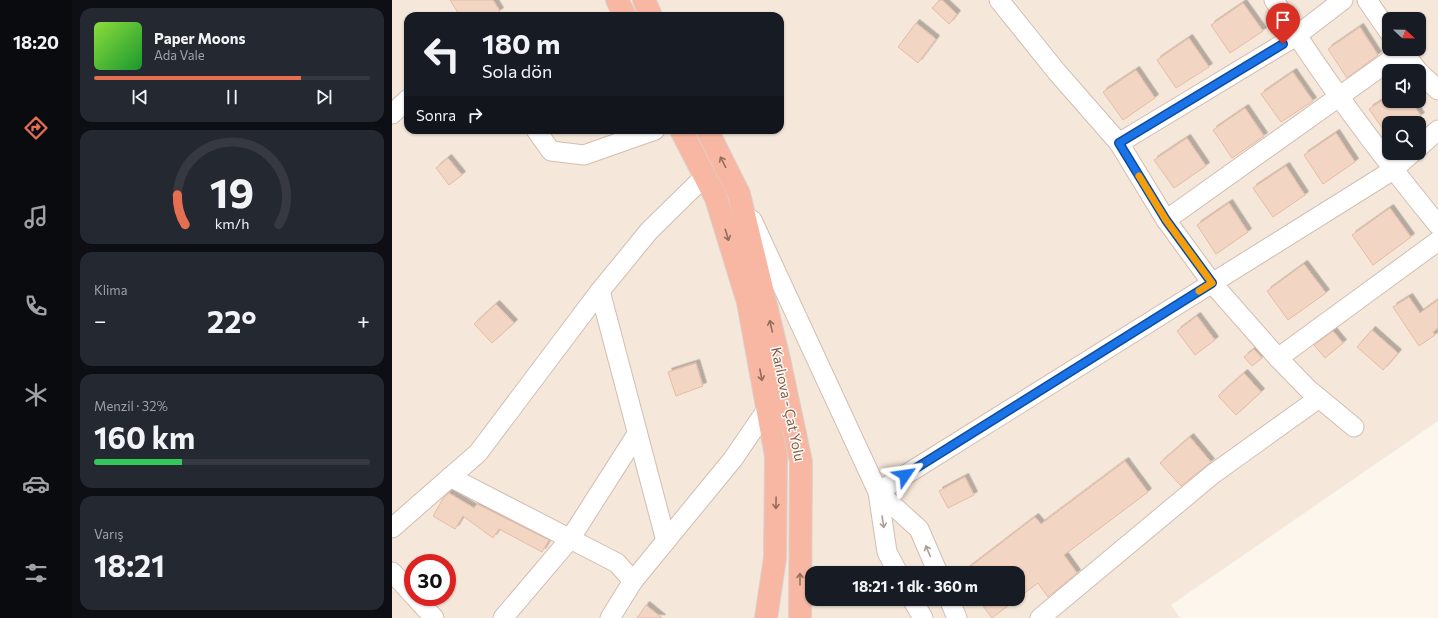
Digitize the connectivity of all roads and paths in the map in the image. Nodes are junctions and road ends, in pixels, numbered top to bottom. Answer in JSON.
{"nodes":[{"id":1,"x":617,"y":0,"type":"edge"},
{"id":2,"x":644,"y":0,"type":"edge"},
{"id":3,"x":999,"y":0,"type":"edge"},
{"id":4,"x":1274,"y":0,"type":"edge"},
{"id":5,"x":1343,"y":0,"type":"edge"},
{"id":6,"x":1367,"y":0,"type":"edge"},
{"id":7,"x":623,"y":12,"type":"edge"},
{"id":8,"x":649,"y":12,"type":"edge"},
{"id":9,"x":1382,"y":22,"type":"edge"},
{"id":10,"x":1296,"y":36,"type":"junction"},
{"id":11,"x":1394,"y":56,"type":"edge"},
{"id":12,"x":1407,"y":56,"type":"edge"},
{"id":13,"x":1413,"y":64,"type":"edge"},
{"id":14,"x":1426,"y":79,"type":"edge"},
{"id":15,"x":1438,"y":90,"type":"edge"},
{"id":16,"x":1340,"y":97,"type":"junction"},
{"id":17,"x":404,"y":103,"type":"edge"},
{"id":18,"x":392,"y":114,"type":"edge"},
{"id":19,"x":1438,"y":130,"type":"edge"},
{"id":20,"x":539,"y":134,"type":"edge"},
{"id":21,"x":644,"y":134,"type":"edge"},
{"id":22,"x":683,"y":134,"type":"edge"},
{"id":23,"x":709,"y":134,"type":"edge"},
{"id":24,"x":1426,"y":141,"type":"edge"},
{"id":25,"x":1119,"y":143,"type":"junction"},
{"id":26,"x":1404,"y":160,"type":"edge"},
{"id":27,"x":1393,"y":170,"type":"junction"},
{"id":28,"x":705,"y":176,"type":"junction"},
{"id":29,"x":740,"y":194,"type":"junction"},
{"id":30,"x":1166,"y":220,"type":"junction"},
{"id":31,"x":1438,"y":225,"type":"edge"},
{"id":32,"x":1438,"y":241,"type":"edge"},
{"id":33,"x":1212,"y":283,"type":"junction"},
{"id":34,"x":600,"y":291,"type":"junction"},
{"id":35,"x":1278,"y":358,"type":"junction"},
{"id":36,"x":1320,"y":398,"type":"junction"},
{"id":37,"x":768,"y":408,"type":"junction"},
{"id":38,"x":1354,"y":427,"type":"dead end"},
{"id":39,"x":637,"y":434,"type":"junction"},
{"id":40,"x":450,"y":477,"type":"junction"},
{"id":41,"x":878,"y":492,"type":"junction"},
{"id":42,"x":392,"y":528,"type":"edge"},
{"id":43,"x":570,"y":539,"type":"junction"},
{"id":44,"x":666,"y":541,"type":"junction"},
{"id":45,"x":894,"y":566,"type":"edge"},
{"id":46,"x":935,"y":566,"type":"edge"},
{"id":47,"x":392,"y":572,"type":"edge"},
{"id":48,"x":633,"y":581,"type":"junction"},
{"id":49,"x":404,"y":585,"type":"edge"},
{"id":50,"x":423,"y":606,"type":"edge"},
{"id":51,"x":916,"y":606,"type":"edge"},
{"id":52,"x":952,"y":606,"type":"edge"},
{"id":53,"x":434,"y":618,"type":"edge"},
{"id":54,"x":503,"y":618,"type":"edge"},
{"id":55,"x":610,"y":618,"type":"edge"},
{"id":56,"x":766,"y":618,"type":"edge"},
{"id":57,"x":800,"y":618,"type":"edge"},
{"id":58,"x":923,"y":618,"type":"edge"},
{"id":59,"x":957,"y":618,"type":"edge"},
{"id":60,"x":1040,"y":618,"type":"edge"}],
"edges":[{"from":1,"to":7,"type":"highway"},
{"from":2,"to":8,"type":"highway"},
{"from":3,"to":25,"type":"street"},
{"from":4,"to":10,"type":"street"},
{"from":5,"to":10,"type":"street"},
{"from":6,"to":9,"type":"street"},
{"from":10,"to":16,"type":"street"},
{"from":10,"to":25,"type":"street"},
{"from":11,"to":16,"type":"street"},
{"from":12,"to":13,"type":"street"},
{"from":14,"to":15,"type":"street"},
{"from":16,"to":27,"type":"street"},
{"from":16,"to":30,"type":"street"},
{"from":17,"to":18,"type":"street"},
{"from":19,"to":24,"type":"street"},
{"from":20,"to":21,"type":"street"},
{"from":22,"to":28,"type":"highway","name":"Karlıova - Çat Yolu"},
{"from":29,"to":23,"type":"highway","name":"Karlıova - Çat Yolu","one_way":true},
{"from":25,"to":30,"type":"street"},
{"from":26,"to":27,"type":"street"},
{"from":27,"to":31,"type":"street"},
{"from":27,"to":33,"type":"street"},
{"from":28,"to":34,"type":"street"},
{"from":28,"to":37,"type":"highway","name":"Karlıova - Çat Yolu","one_way":true},
{"from":29,"to":41,"type":"street"},
{"from":57,"to":29,"type":"highway","name":"Karlıova - Çat Yolu","one_way":true},
{"from":30,"to":33,"type":"street"},
{"from":32,"to":35,"type":"street"},
{"from":33,"to":35,"type":"street"},
{"from":33,"to":41,"type":"street"},
{"from":34,"to":39,"type":"street"},
{"from":34,"to":40,"type":"street"},
{"from":35,"to":36,"type":"street"},
{"from":36,"to":38,"type":"street"},
{"from":36,"to":60,"type":"street"},
{"from":37,"to":44,"type":"street"},
{"from":37,"to":56,"type":"highway","name":"Karlıova - Çat Yolu","one_way":true},
{"from":39,"to":43,"type":"street"},
{"from":39,"to":44,"type":"street"},
{"from":40,"to":42,"type":"street"},
{"from":40,"to":43,"type":"street"},
{"from":41,"to":45,"type":"street","one_way":true},
{"from":46,"to":41,"type":"street","one_way":true},
{"from":43,"to":48,"type":"street"},
{"from":43,"to":54,"type":"street"},
{"from":44,"to":48,"type":"street"},
{"from":47,"to":49,"type":"street"},
{"from":48,"to":55,"type":"street"},
{"from":50,"to":53,"type":"street"},
{"from":51,"to":58,"type":"street"},
{"from":52,"to":59,"type":"street"}]}
